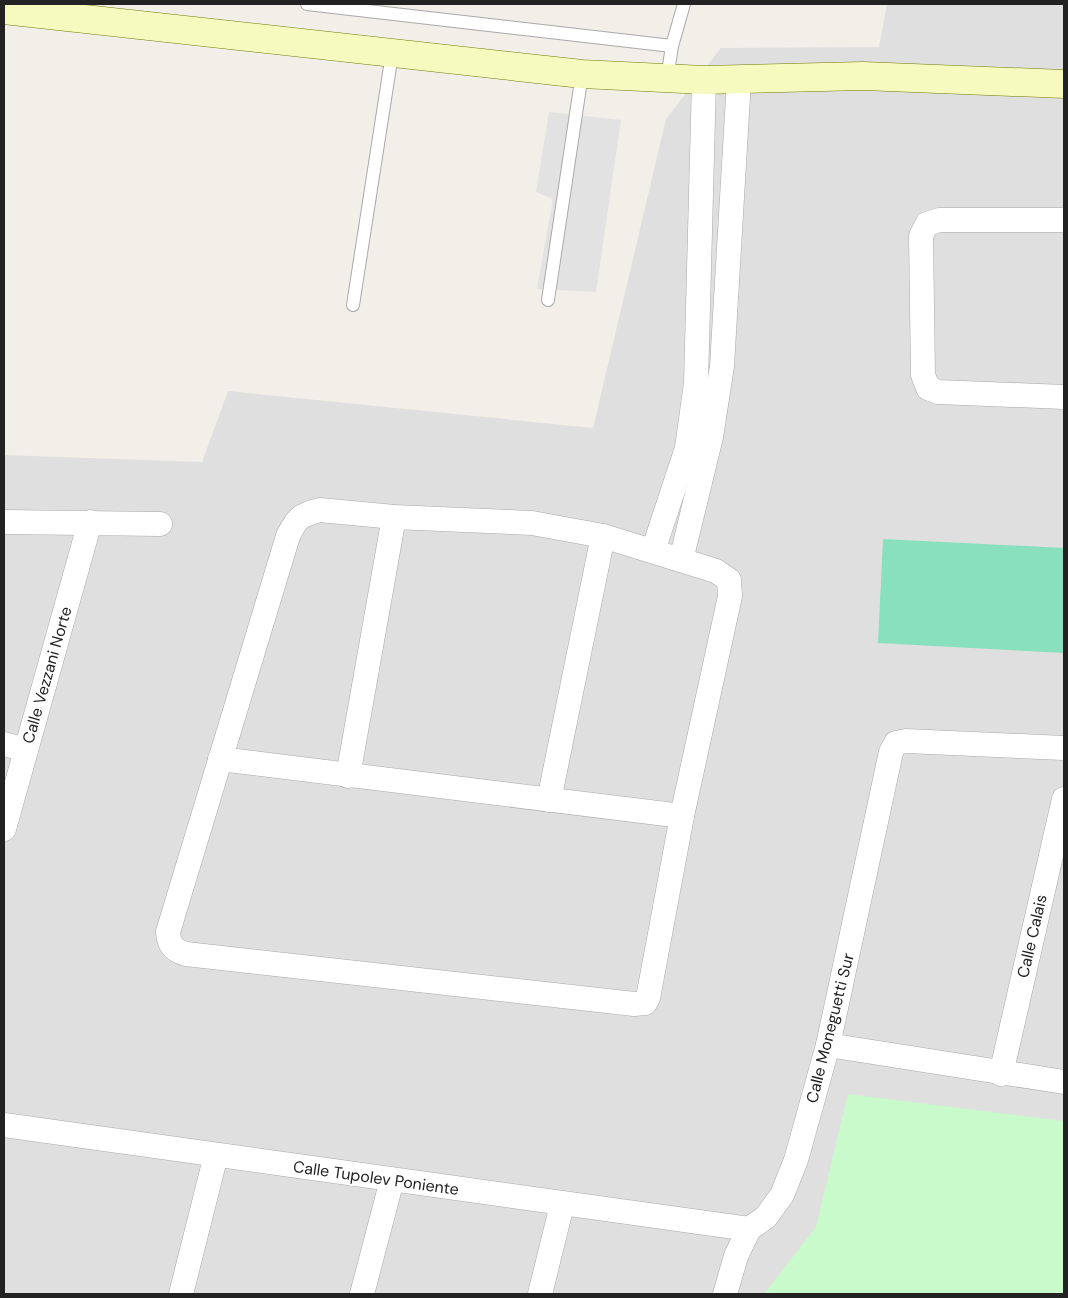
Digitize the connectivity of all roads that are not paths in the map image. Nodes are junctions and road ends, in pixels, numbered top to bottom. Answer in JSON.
{"nodes":[{"id":1,"x":307,"y":4,"type":"edge"},
{"id":2,"x":684,"y":4,"type":"edge"},
{"id":3,"x":4,"y":10,"type":"edge"},
{"id":4,"x":672,"y":46,"type":"junction"},
{"id":5,"x":392,"y":54,"type":"junction"},
{"id":6,"x":582,"y":74,"type":"junction"},
{"id":7,"x":667,"y":79,"type":"junction"},
{"id":8,"x":704,"y":80,"type":"junction"},
{"id":9,"x":740,"y":80,"type":"junction"},
{"id":10,"x":1064,"y":84,"type":"edge"},
{"id":11,"x":1064,"y":220,"type":"edge"},
{"id":12,"x":548,"y":300,"type":"dead end"},
{"id":13,"x":353,"y":305,"type":"dead end"},
{"id":14,"x":1064,"y":396,"type":"edge"},
{"id":15,"x":394,"y":517,"type":"junction"},
{"id":16,"x":4,"y":522,"type":"edge"},
{"id":17,"x":90,"y":522,"type":"junction"},
{"id":18,"x":160,"y":524,"type":"dead end"},
{"id":19,"x":603,"y":536,"type":"junction"},
{"id":20,"x":653,"y":551,"type":"junction"},
{"id":21,"x":681,"y":560,"type":"junction"},
{"id":22,"x":15,"y":747,"type":"edge"},
{"id":23,"x":1064,"y":748,"type":"edge"},
{"id":24,"x":220,"y":759,"type":"junction"},
{"id":25,"x":348,"y":776,"type":"junction"},
{"id":26,"x":1064,"y":799,"type":"edge"},
{"id":27,"x":549,"y":800,"type":"junction"},
{"id":28,"x":682,"y":816,"type":"junction"},
{"id":29,"x":4,"y":829,"type":"edge"},
{"id":30,"x":828,"y":1044,"type":"junction"},
{"id":31,"x":1000,"y":1074,"type":"junction"},
{"id":32,"x":1064,"y":1082,"type":"edge"},
{"id":33,"x":4,"y":1125,"type":"edge"},
{"id":34,"x":216,"y":1155,"type":"junction"},
{"id":35,"x":392,"y":1180,"type":"junction"},
{"id":36,"x":562,"y":1205,"type":"junction"},
{"id":37,"x":749,"y":1230,"type":"junction"},
{"id":38,"x":181,"y":1294,"type":"edge"},
{"id":39,"x":362,"y":1294,"type":"edge"},
{"id":40,"x":540,"y":1294,"type":"edge"},
{"id":41,"x":725,"y":1294,"type":"edge"}],
"edges":[{"from":1,"to":4,"type":"lane"},
{"from":2,"to":4,"type":"lane"},
{"from":3,"to":5,"type":"street"},
{"from":4,"to":7,"type":"lane"},
{"from":5,"to":6,"type":"street"},
{"from":5,"to":13,"type":"lane"},
{"from":6,"to":7,"type":"street"},
{"from":6,"to":12,"type":"lane"},
{"from":7,"to":8,"type":"street"},
{"from":8,"to":9,"type":"street"},
{"from":8,"to":20,"type":"street"},
{"from":9,"to":10,"type":"street"},
{"from":9,"to":21,"type":"street"},
{"from":11,"to":14,"type":"street"},
{"from":15,"to":19,"type":"street"},
{"from":15,"to":24,"type":"street"},
{"from":15,"to":25,"type":"street"},
{"from":16,"to":17,"type":"street"},
{"from":17,"to":18,"type":"street"},
{"from":17,"to":22,"type":"street","name":"Calle Vezzani Norte"},
{"from":19,"to":20,"type":"street"},
{"from":19,"to":27,"type":"street"},
{"from":20,"to":21,"type":"street"},
{"from":21,"to":28,"type":"street"},
{"from":22,"to":29,"type":"street","name":"Calle Vezzani Norte"},
{"from":23,"to":30,"type":"street","name":"Calle Moneguetti Sur"},
{"from":24,"to":25,"type":"street"},
{"from":24,"to":28,"type":"street"},
{"from":25,"to":27,"type":"street"},
{"from":26,"to":31,"type":"street","name":"Calle Calais"},
{"from":27,"to":28,"type":"street"},
{"from":30,"to":31,"type":"street"},
{"from":30,"to":37,"type":"street","name":"Calle Moneguetti Sur"},
{"from":31,"to":32,"type":"street"},
{"from":33,"to":34,"type":"street","name":"Calle Tupolev Poniente"},
{"from":34,"to":35,"type":"street","name":"Calle Tupolev Poniente"},
{"from":34,"to":38,"type":"street"},
{"from":35,"to":36,"type":"street","name":"Calle Tupolev Poniente"},
{"from":35,"to":39,"type":"street"},
{"from":36,"to":37,"type":"street","name":"Calle Tupolev Poniente"},
{"from":36,"to":40,"type":"street"},
{"from":37,"to":41,"type":"street","name":"Calle Moneguetti Sur"}]}
